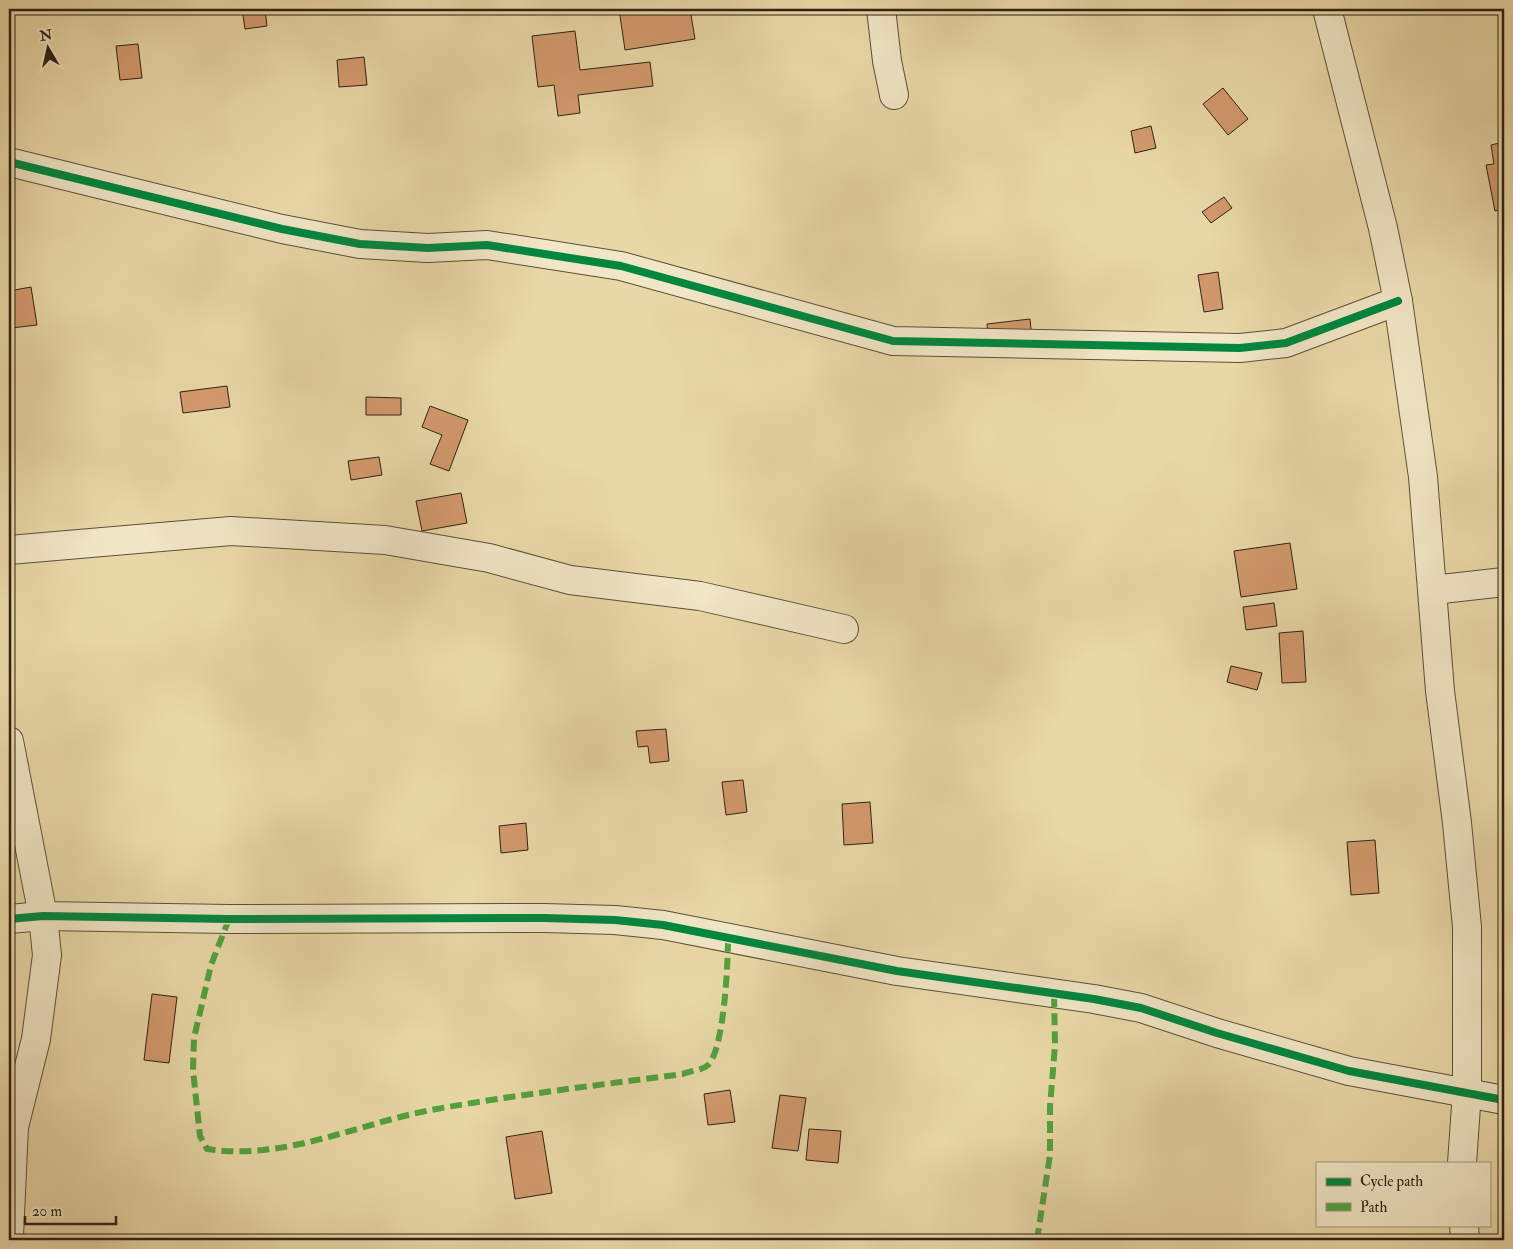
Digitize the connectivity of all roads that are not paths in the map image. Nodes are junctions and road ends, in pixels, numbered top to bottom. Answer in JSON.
{"nodes":[{"id":1,"x":881,"y":9,"type":"edge"},
{"id":2,"x":1327,"y":9,"type":"edge"},
{"id":3,"x":894,"y":95,"type":"dead end"},
{"id":4,"x":9,"y":162,"type":"edge"},
{"id":5,"x":1398,"y":301,"type":"junction"},
{"id":6,"x":9,"y":550,"type":"edge"},
{"id":7,"x":1504,"y":582,"type":"edge"},
{"id":8,"x":1432,"y":590,"type":"junction"},
{"id":9,"x":844,"y":629,"type":"dead end"},
{"id":10,"x":9,"y":742,"type":"edge"},
{"id":11,"x":43,"y":916,"type":"junction"},
{"id":12,"x":9,"y":919,"type":"edge"},
{"id":13,"x":1467,"y":1092,"type":"junction"},
{"id":14,"x":1504,"y":1100,"type":"edge"},
{"id":15,"x":1462,"y":1162,"type":"edge"},
{"id":16,"x":1464,"y":1226,"type":"edge"},
{"id":17,"x":9,"y":1236,"type":"edge"},
{"id":18,"x":1464,"y":1240,"type":"edge"}],
"edges":[{"from":1,"to":3,"type":"street"},
{"from":2,"to":5,"type":"street"},
{"from":4,"to":5,"type":"street"},
{"from":5,"to":8,"type":"street"},
{"from":6,"to":9,"type":"street"},
{"from":7,"to":8,"type":"street"},
{"from":8,"to":13,"type":"street"},
{"from":10,"to":11,"type":"street"},
{"from":11,"to":12,"type":"street"},
{"from":11,"to":13,"type":"street"},
{"from":11,"to":17,"type":"street"},
{"from":13,"to":14,"type":"street"},
{"from":13,"to":15,"type":"street"},
{"from":16,"to":18,"type":"street"}]}
